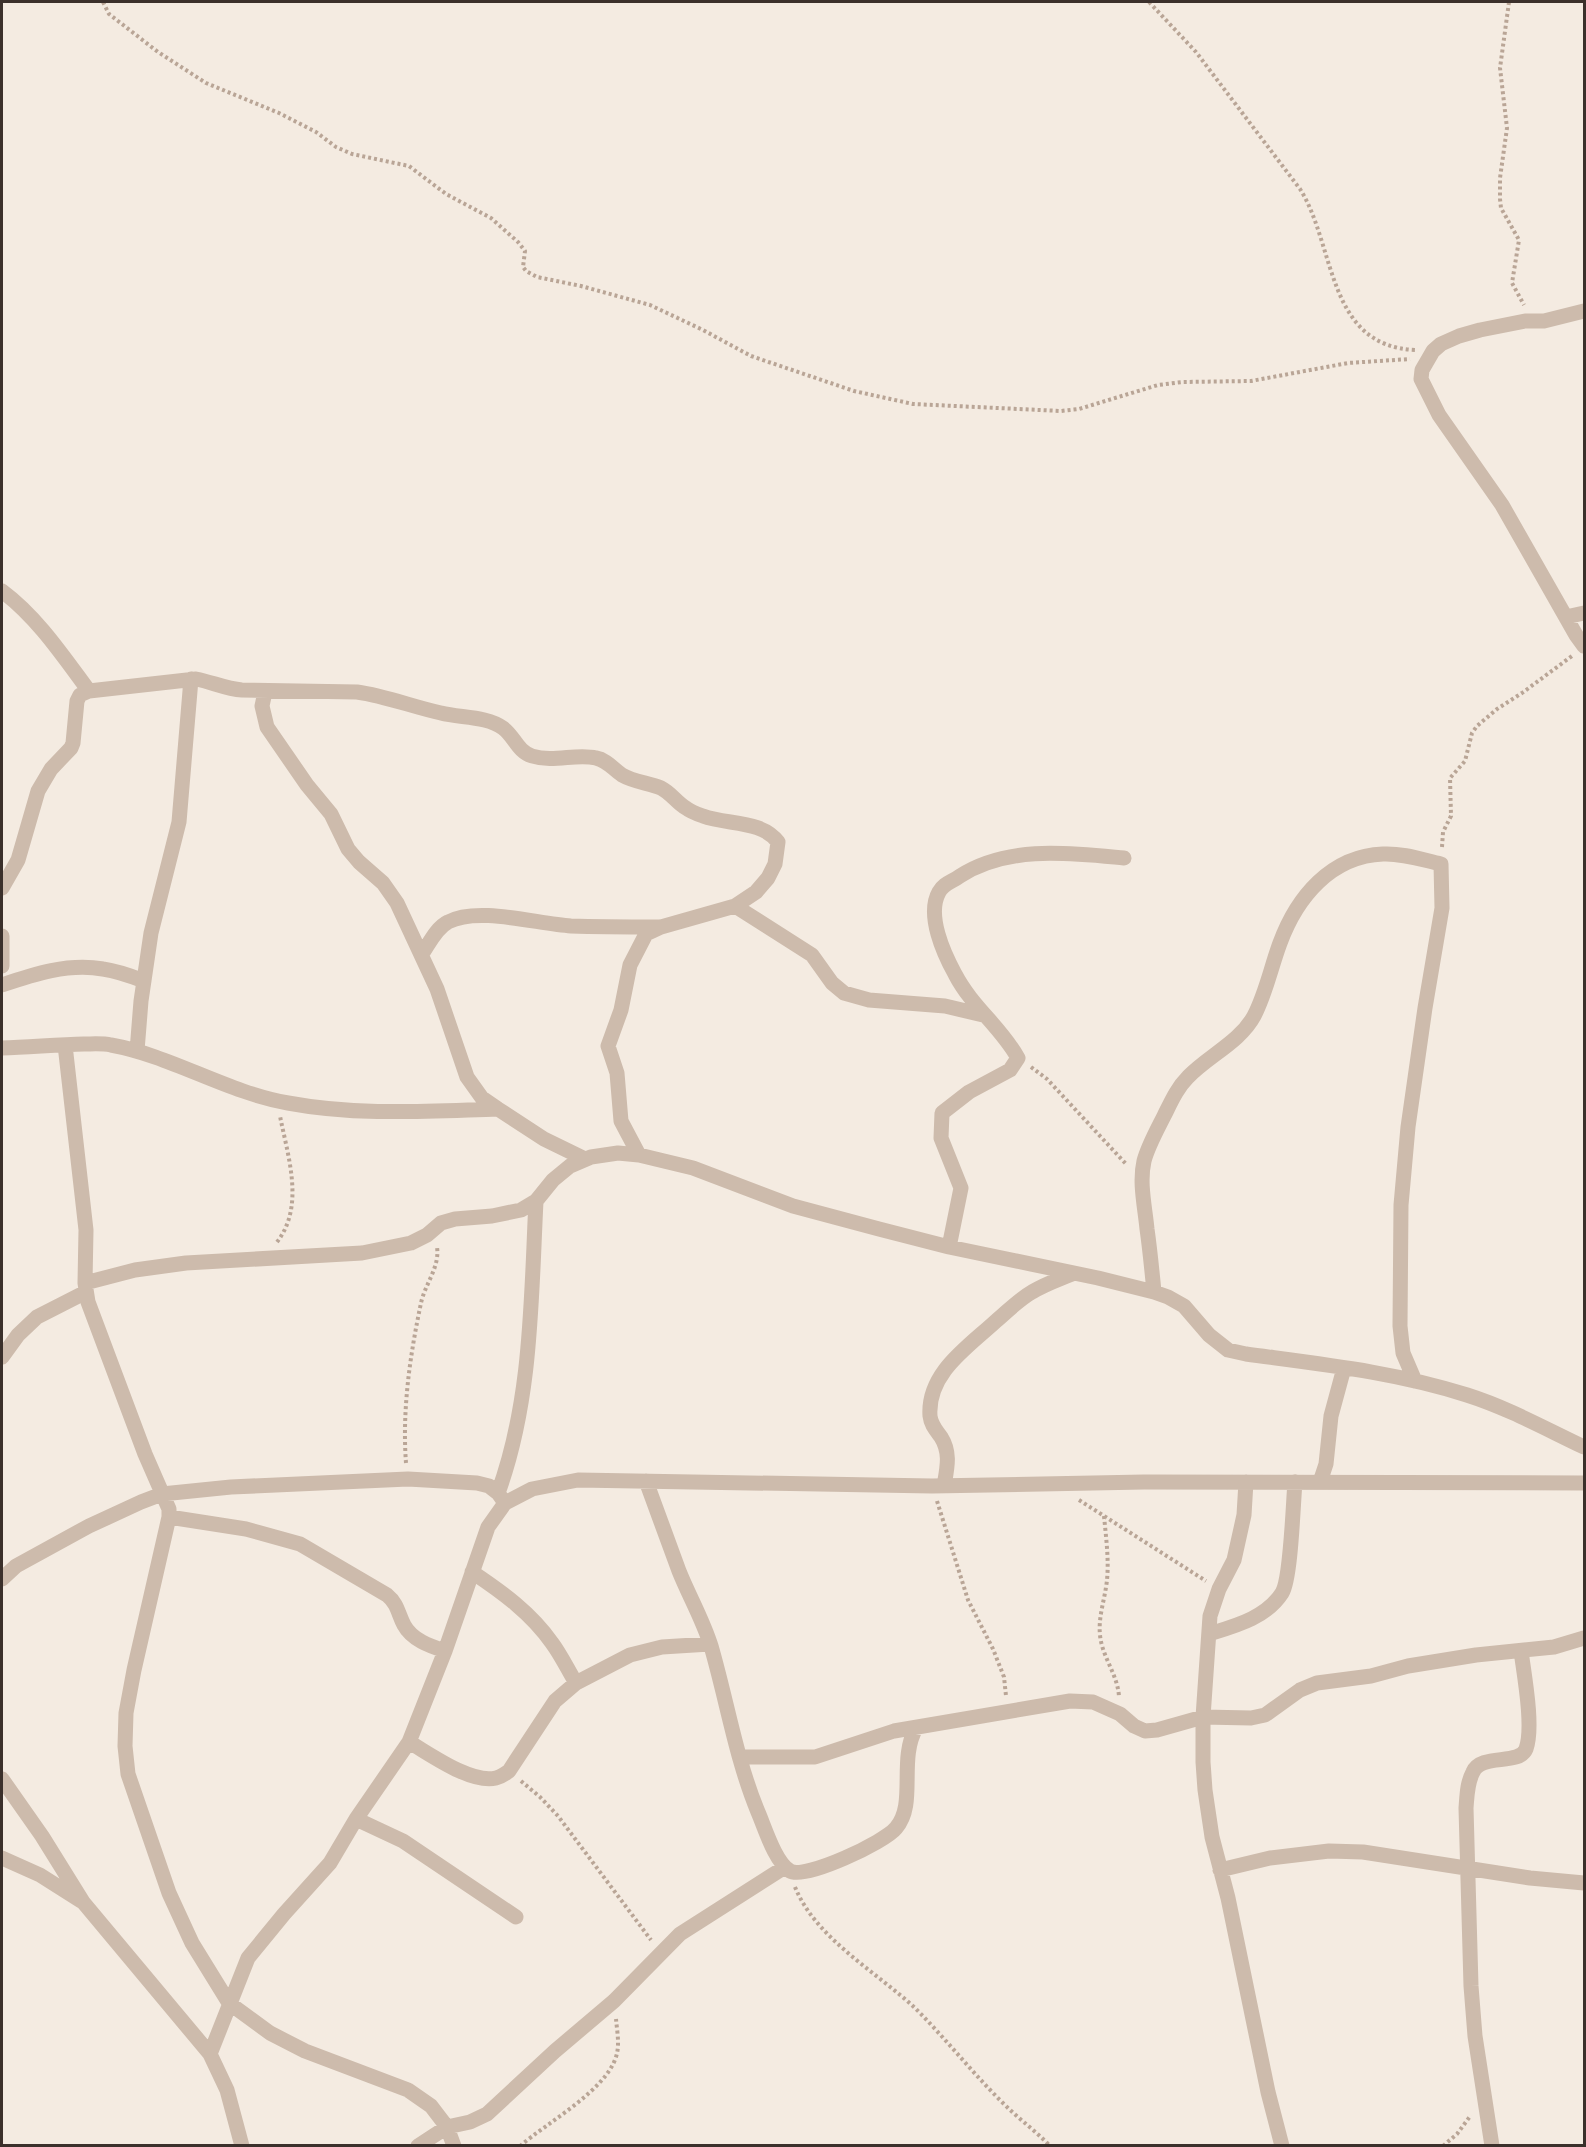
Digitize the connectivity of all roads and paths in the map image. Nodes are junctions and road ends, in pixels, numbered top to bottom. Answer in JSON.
{"nodes":[{"id":1,"x":103,"y":2,"type":"edge"},
{"id":2,"x":1149,"y":2,"type":"edge"},
{"id":3,"x":1509,"y":2,"type":"edge"},
{"id":4,"x":1584,"y":311,"type":"edge"},
{"id":5,"x":1544,"y":321,"type":"junction"},
{"id":6,"x":1431,"y":354,"type":"junction"},
{"id":7,"x":2,"y":591,"type":"edge"},
{"id":8,"x":1584,"y":613,"type":"edge"},
{"id":9,"x":1566,"y":617,"type":"junction"},
{"id":10,"x":1584,"y":646,"type":"edge"},
{"id":11,"x":191,"y":679,"type":"junction"},
{"id":12,"x":89,"y":691,"type":"junction"},
{"id":13,"x":265,"y":692,"type":"junction"},
{"id":14,"x":1124,"y":858,"type":"dead end"},
{"id":15,"x":1442,"y":864,"type":"junction"},
{"id":16,"x":2,"y":888,"type":"edge"},
{"id":17,"x":735,"y":906,"type":"junction"},
{"id":18,"x":661,"y":927,"type":"junction"},
{"id":19,"x":2,"y":936,"type":"edge"},
{"id":20,"x":422,"y":954,"type":"junction"},
{"id":21,"x":2,"y":966,"type":"edge"},
{"id":22,"x":144,"y":981,"type":"junction"},
{"id":23,"x":2,"y":985,"type":"edge"},
{"id":24,"x":983,"y":1015,"type":"junction"},
{"id":25,"x":65,"y":1045,"type":"junction"},
{"id":26,"x":2,"y":1048,"type":"edge"},
{"id":27,"x":137,"y":1051,"type":"junction"},
{"id":28,"x":1018,"y":1058,"type":"junction"},
{"id":29,"x":277,"y":1100,"type":"junction"},
{"id":30,"x":498,"y":1109,"type":"junction"},
{"id":31,"x":639,"y":1155,"type":"junction"},
{"id":32,"x":585,"y":1159,"type":"junction"},
{"id":33,"x":1142,"y":1182,"type":"junction"},
{"id":34,"x":536,"y":1201,"type":"junction"},
{"id":35,"x":434,"y":1230,"type":"junction"},
{"id":36,"x":949,"y":1247,"type":"junction"},
{"id":37,"x":264,"y":1259,"type":"junction"},
{"id":38,"x":1074,"y":1273,"type":"junction"},
{"id":39,"x":86,"y":1288,"type":"junction"},
{"id":40,"x":1155,"y":1293,"type":"junction"},
{"id":41,"x":2,"y":1358,"type":"edge"},
{"id":42,"x":1344,"y":1368,"type":"junction"},
{"id":43,"x":1415,"y":1381,"type":"junction"},
{"id":44,"x":1584,"y":1448,"type":"edge"},
{"id":45,"x":408,"y":1479,"type":"junction"},
{"id":46,"x":646,"y":1481,"type":"junction"},
{"id":47,"x":1246,"y":1482,"type":"junction"},
{"id":48,"x":1295,"y":1482,"type":"junction"},
{"id":49,"x":1320,"y":1482,"type":"junction"},
{"id":50,"x":1053,"y":1483,"type":"junction"},
{"id":51,"x":1584,"y":1483,"type":"edge"},
{"id":52,"x":938,"y":1486,"type":"junction"},
{"id":53,"x":162,"y":1494,"type":"junction"},
{"id":54,"x":501,"y":1498,"type":"junction"},
{"id":55,"x":1104,"y":1516,"type":"junction"},
{"id":56,"x":169,"y":1518,"type":"junction"},
{"id":57,"x":472,"y":1572,"type":"junction"},
{"id":58,"x":2,"y":1579,"type":"edge"},
{"id":59,"x":1219,"y":1589,"type":"junction"},
{"id":60,"x":1209,"y":1634,"type":"junction"},
{"id":61,"x":1584,"y":1638,"type":"edge"},
{"id":62,"x":710,"y":1644,"type":"junction"},
{"id":63,"x":445,"y":1651,"type":"junction"},
{"id":64,"x":1521,"y":1651,"type":"junction"},
{"id":65,"x":576,"y":1683,"type":"junction"},
{"id":66,"x":1008,"y":1712,"type":"junction"},
{"id":67,"x":1120,"y":1714,"type":"junction"},
{"id":68,"x":1203,"y":1717,"type":"junction"},
{"id":69,"x":916,"y":1728,"type":"junction"},
{"id":70,"x":409,"y":1742,"type":"junction"},
{"id":71,"x":741,"y":1758,"type":"junction"},
{"id":72,"x":509,"y":1772,"type":"junction"},
{"id":73,"x":2,"y":1779,"type":"edge"},
{"id":74,"x":356,"y":1819,"type":"junction"},
{"id":75,"x":2,"y":1858,"type":"edge"},
{"id":76,"x":1467,"y":1868,"type":"junction"},
{"id":77,"x":788,"y":1870,"type":"junction"},
{"id":78,"x":1220,"y":1870,"type":"junction"},
{"id":79,"x":1584,"y":1883,"type":"edge"},
{"id":80,"x":83,"y":1902,"type":"junction"},
{"id":81,"x":516,"y":1917,"type":"dead end"},
{"id":82,"x":661,"y":1953,"type":"junction"},
{"id":83,"x":614,"y":2001,"type":"junction"},
{"id":84,"x":230,"y":2003,"type":"junction"},
{"id":85,"x":210,"y":2054,"type":"junction"},
{"id":86,"x":1483,"y":2094,"type":"junction"},
{"id":87,"x":447,"y":2127,"type":"junction"},
{"id":88,"x":243,"y":2145,"type":"edge"},
{"id":89,"x":418,"y":2145,"type":"edge"},
{"id":90,"x":454,"y":2145,"type":"edge"},
{"id":91,"x":520,"y":2145,"type":"edge"},
{"id":92,"x":1050,"y":2145,"type":"edge"},
{"id":93,"x":1282,"y":2145,"type":"edge"},
{"id":94,"x":1443,"y":2145,"type":"edge"},
{"id":95,"x":1492,"y":2145,"type":"edge"}],
"edges":[{"from":1,"to":6,"type":"path"},
{"from":2,"to":6,"type":"path"},
{"from":3,"to":5,"type":"path"},
{"from":4,"to":5,"type":"street"},
{"from":5,"to":6,"type":"street"},
{"from":6,"to":9,"type":"street"},
{"from":7,"to":12,"type":"street"},
{"from":8,"to":9,"type":"street"},
{"from":9,"to":10,"type":"street"},
{"from":10,"to":15,"type":"path"},
{"from":11,"to":12,"type":"street"},
{"from":11,"to":13,"type":"street"},
{"from":11,"to":22,"type":"street"},
{"from":12,"to":16,"type":"street"},
{"from":13,"to":17,"type":"street"},
{"from":13,"to":20,"type":"street"},
{"from":14,"to":24,"type":"street"},
{"from":15,"to":33,"type":"street"},
{"from":15,"to":43,"type":"street"},
{"from":17,"to":18,"type":"street"},
{"from":17,"to":24,"type":"street"},
{"from":18,"to":20,"type":"street"},
{"from":18,"to":31,"type":"street"},
{"from":19,"to":21,"type":"street"},
{"from":20,"to":30,"type":"street"},
{"from":22,"to":23,"type":"street"},
{"from":22,"to":27,"type":"street"},
{"from":24,"to":28,"type":"street"},
{"from":25,"to":26,"type":"street"},
{"from":25,"to":27,"type":"street"},
{"from":25,"to":39,"type":"street"},
{"from":27,"to":29,"type":"street"},
{"from":28,"to":33,"type":"path"},
{"from":28,"to":36,"type":"street"},
{"from":29,"to":30,"type":"street"},
{"from":29,"to":37,"type":"path"},
{"from":30,"to":32,"type":"street"},
{"from":31,"to":32,"type":"street"},
{"from":31,"to":36,"type":"street"},
{"from":32,"to":34,"type":"street"},
{"from":33,"to":40,"type":"street"},
{"from":34,"to":35,"type":"street"},
{"from":34,"to":54,"type":"street"},
{"from":35,"to":37,"type":"street"},
{"from":35,"to":45,"type":"path"},
{"from":36,"to":38,"type":"street"},
{"from":37,"to":39,"type":"street"},
{"from":38,"to":40,"type":"street"},
{"from":38,"to":52,"type":"street"},
{"from":39,"to":41,"type":"street"},
{"from":39,"to":53,"type":"street"},
{"from":40,"to":42,"type":"street"},
{"from":42,"to":43,"type":"street"},
{"from":42,"to":49,"type":"street"},
{"from":43,"to":44,"type":"street"},
{"from":45,"to":53,"type":"street"},
{"from":45,"to":54,"type":"street"},
{"from":46,"to":52,"type":"street"},
{"from":46,"to":54,"type":"street"},
{"from":46,"to":62,"type":"street"},
{"from":47,"to":48,"type":"street"},
{"from":47,"to":50,"type":"street"},
{"from":47,"to":59,"type":"street"},
{"from":48,"to":49,"type":"street"},
{"from":48,"to":60,"type":"street"},
{"from":49,"to":51,"type":"street"},
{"from":50,"to":52,"type":"street"},
{"from":50,"to":55,"type":"path"},
{"from":52,"to":66,"type":"path"},
{"from":53,"to":56,"type":"street"},
{"from":53,"to":58,"type":"street"},
{"from":54,"to":57,"type":"street"},
{"from":55,"to":59,"type":"path"},
{"from":55,"to":67,"type":"path"},
{"from":56,"to":63,"type":"street"},
{"from":56,"to":84,"type":"street"},
{"from":57,"to":63,"type":"street"},
{"from":57,"to":65,"type":"street"},
{"from":59,"to":60,"type":"street"},
{"from":60,"to":68,"type":"street"},
{"from":61,"to":64,"type":"street"},
{"from":62,"to":65,"type":"street"},
{"from":62,"to":71,"type":"street"},
{"from":63,"to":70,"type":"street"},
{"from":64,"to":68,"type":"street"},
{"from":64,"to":76,"type":"street"},
{"from":65,"to":72,"type":"street"},
{"from":66,"to":67,"type":"street"},
{"from":66,"to":69,"type":"street"},
{"from":67,"to":68,"type":"street"},
{"from":68,"to":78,"type":"street"},
{"from":69,"to":71,"type":"street"},
{"from":69,"to":77,"type":"street"},
{"from":70,"to":72,"type":"street"},
{"from":70,"to":74,"type":"street"},
{"from":71,"to":77,"type":"street"},
{"from":72,"to":82,"type":"path"},
{"from":73,"to":80,"type":"street"},
{"from":74,"to":81,"type":"street"},
{"from":74,"to":84,"type":"street"},
{"from":75,"to":80,"type":"street"},
{"from":76,"to":78,"type":"street"},
{"from":76,"to":79,"type":"street"},
{"from":76,"to":86,"type":"street"},
{"from":77,"to":82,"type":"street"},
{"from":77,"to":92,"type":"path"},
{"from":78,"to":93,"type":"street"},
{"from":80,"to":85,"type":"street"},
{"from":82,"to":83,"type":"street"},
{"from":83,"to":87,"type":"street"},
{"from":83,"to":91,"type":"path"},
{"from":84,"to":85,"type":"street"},
{"from":84,"to":87,"type":"street"},
{"from":85,"to":88,"type":"street"},
{"from":86,"to":94,"type":"path"},
{"from":86,"to":95,"type":"street"},
{"from":87,"to":89,"type":"street"},
{"from":87,"to":90,"type":"street"}]}
